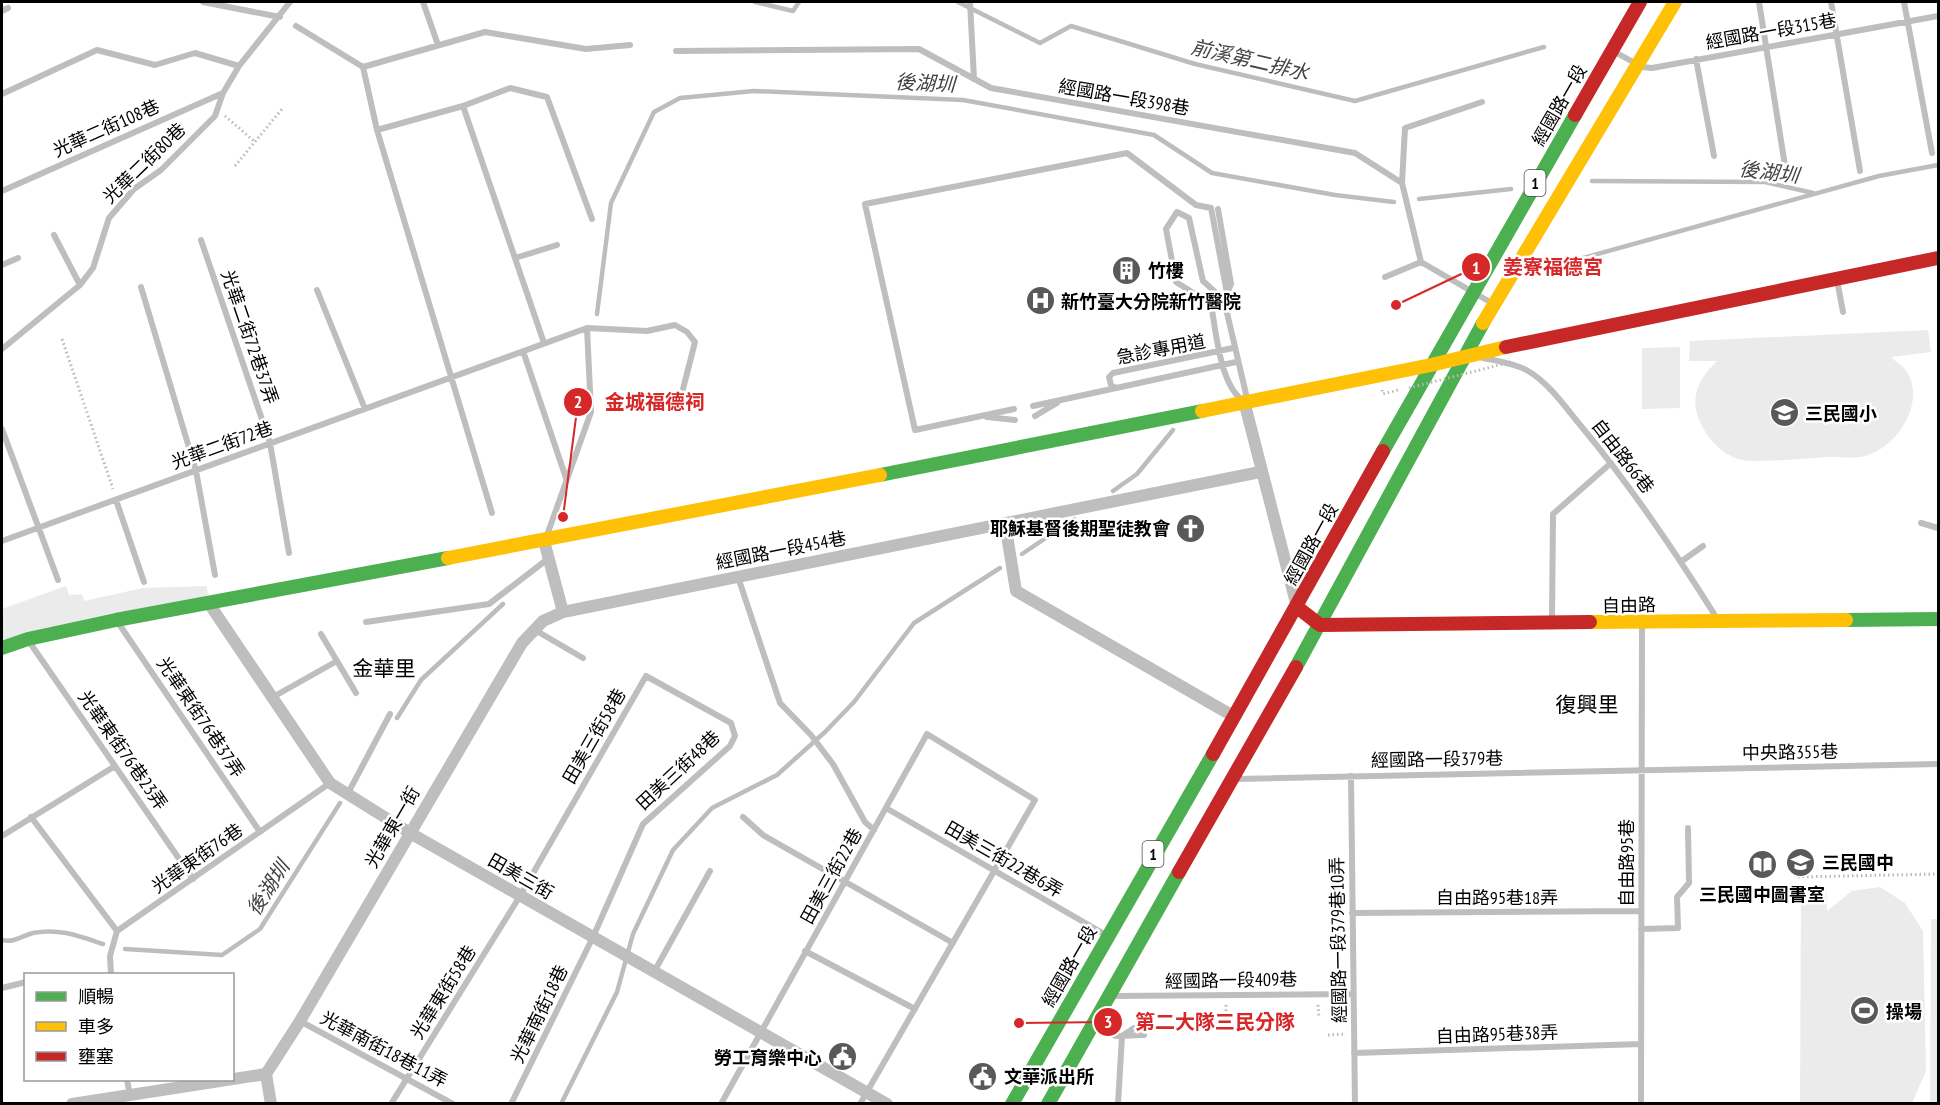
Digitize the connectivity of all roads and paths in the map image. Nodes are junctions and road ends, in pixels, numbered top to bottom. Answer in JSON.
{"nodes":[{"id":1,"x":203,"y":2,"type":"edge"},
{"id":2,"x":290,"y":2,"type":"edge"},
{"id":3,"x":423,"y":2,"type":"edge"},
{"id":4,"x":970,"y":2,"type":"edge"},
{"id":5,"x":1640,"y":2,"type":"edge"},
{"id":6,"x":1675,"y":2,"type":"edge"},
{"id":7,"x":1759,"y":2,"type":"edge"},
{"id":8,"x":1832,"y":2,"type":"edge"},
{"id":9,"x":1905,"y":2,"type":"edge"},
{"id":10,"x":1938,"y":16,"type":"edge"},
{"id":11,"x":280,"y":17,"type":"junction"},
{"id":12,"x":1908,"y":20,"type":"junction"},
{"id":13,"x":296,"y":26,"type":"dead end"},
{"id":14,"x":1837,"y":35,"type":"junction"},
{"id":15,"x":438,"y":45,"type":"junction"},
{"id":16,"x":630,"y":45,"type":"dead end"},
{"id":17,"x":1768,"y":46,"type":"junction"},
{"id":18,"x":676,"y":51,"type":"dead end"},
{"id":19,"x":1612,"y":51,"type":"junction"},
{"id":20,"x":1696,"y":59,"type":"junction"},
{"id":21,"x":239,"y":66,"type":"junction"},
{"id":22,"x":1639,"y":66,"type":"junction"},
{"id":23,"x":363,"y":67,"type":"junction"},
{"id":24,"x":974,"y":79,"type":"junction"},
{"id":25,"x":223,"y":93,"type":"junction"},
{"id":26,"x":2,"y":94,"type":"edge"},
{"id":27,"x":1482,"y":102,"type":"dead end"},
{"id":28,"x":463,"y":106,"type":"junction"},
{"id":29,"x":217,"y":109,"type":"junction"},
{"id":30,"x":282,"y":109,"type":"dead end"},
{"id":31,"x":376,"y":130,"type":"junction"},
{"id":32,"x":255,"y":141,"type":"junction"},
{"id":33,"x":1932,"y":153,"type":"dead end"},
{"id":34,"x":1714,"y":156,"type":"dead end"},
{"id":35,"x":235,"y":166,"type":"dead end"},
{"id":36,"x":1860,"y":171,"type":"dead end"},
{"id":37,"x":1786,"y":172,"type":"dead end"},
{"id":38,"x":1402,"y":183,"type":"junction"},
{"id":39,"x":2,"y":191,"type":"edge"},
{"id":40,"x":1218,"y":209,"type":"dead end"},
{"id":41,"x":592,"y":219,"type":"dead end"},
{"id":42,"x":54,"y":235,"type":"dead end"},
{"id":43,"x":201,"y":240,"type":"dead end"},
{"id":44,"x":557,"y":245,"type":"dead end"},
{"id":45,"x":18,"y":258,"type":"dead end"},
{"id":46,"x":515,"y":258,"type":"junction"},
{"id":47,"x":1938,"y":258,"type":"edge"},
{"id":48,"x":1421,"y":262,"type":"junction"},
{"id":49,"x":2,"y":265,"type":"edge"},
{"id":50,"x":1385,"y":277,"type":"dead end"},
{"id":51,"x":1837,"y":279,"type":"junction"},
{"id":52,"x":80,"y":285,"type":"junction"},
{"id":53,"x":141,"y":286,"type":"dead end"},
{"id":54,"x":316,"y":290,"type":"dead end"},
{"id":55,"x":1472,"y":292,"type":"junction"},
{"id":56,"x":1227,"y":293,"type":"junction"},
{"id":57,"x":1224,"y":300,"type":"junction"},
{"id":58,"x":1494,"y":303,"type":"junction"},
{"id":59,"x":1211,"y":304,"type":"junction"},
{"id":60,"x":1843,"y":312,"type":"dead end"},
{"id":61,"x":587,"y":328,"type":"junction"},
{"id":62,"x":62,"y":339,"type":"dead end"},
{"id":63,"x":544,"y":343,"type":"junction"},
{"id":64,"x":1233,"y":348,"type":"junction"},
{"id":65,"x":2,"y":349,"type":"edge"},
{"id":66,"x":523,"y":351,"type":"junction"},
{"id":67,"x":1220,"y":352,"type":"junction"},
{"id":68,"x":1468,"y":355,"type":"junction"},
{"id":69,"x":1236,"y":362,"type":"junction"},
{"id":70,"x":1511,"y":362,"type":"dead end"},
{"id":71,"x":1431,"y":365,"type":"junction"},
{"id":72,"x":1223,"y":366,"type":"junction"},
{"id":73,"x":453,"y":377,"type":"junction"},
{"id":74,"x":1116,"y":388,"type":"junction"},
{"id":75,"x":1409,"y":388,"type":"dead end"},
{"id":76,"x":683,"y":390,"type":"dead end"},
{"id":77,"x":1064,"y":399,"type":"junction"},
{"id":78,"x":1244,"y":401,"type":"junction"},
{"id":79,"x":1033,"y":406,"type":"dead end"},
{"id":80,"x":365,"y":409,"type":"junction"},
{"id":81,"x":1014,"y":409,"type":"dead end"},
{"id":82,"x":980,"y":416,"type":"junction"},
{"id":83,"x":1035,"y":417,"type":"dead end"},
{"id":84,"x":1015,"y":420,"type":"dead end"},
{"id":85,"x":2,"y":429,"type":"edge"},
{"id":86,"x":270,"y":443,"type":"junction"},
{"id":87,"x":1611,"y":463,"type":"junction"},
{"id":88,"x":196,"y":471,"type":"junction"},
{"id":89,"x":1260,"y":472,"type":"junction"},
{"id":90,"x":566,"y":479,"type":"junction"},
{"id":91,"x":116,"y":500,"type":"junction"},
{"id":92,"x":492,"y":513,"type":"dead end"},
{"id":93,"x":1005,"y":523,"type":"junction"},
{"id":94,"x":1922,"y":523,"type":"dead end"},
{"id":95,"x":38,"y":528,"type":"junction"},
{"id":96,"x":1938,"y":528,"type":"edge"},
{"id":97,"x":544,"y":541,"type":"junction"},
{"id":98,"x":2,"y":542,"type":"edge"},
{"id":99,"x":1703,"y":546,"type":"dead end"},
{"id":100,"x":289,"y":553,"type":"dead end"},
{"id":101,"x":549,"y":558,"type":"junction"},
{"id":102,"x":1682,"y":561,"type":"junction"},
{"id":103,"x":215,"y":575,"type":"dead end"},
{"id":104,"x":738,"y":577,"type":"junction"},
{"id":105,"x":58,"y":580,"type":"dead end"},
{"id":106,"x":144,"y":582,"type":"dead end"},
{"id":107,"x":208,"y":602,"type":"junction"},
{"id":108,"x":1297,"y":607,"type":"junction"},
{"id":109,"x":563,"y":612,"type":"junction"},
{"id":110,"x":1938,"y":619,"type":"edge"},
{"id":111,"x":116,"y":620,"type":"junction"},
{"id":112,"x":1719,"y":620,"type":"junction"},
{"id":113,"x":366,"y":622,"type":"dead end"},
{"id":114,"x":1642,"y":623,"type":"junction"},
{"id":115,"x":1552,"y":624,"type":"junction"},
{"id":116,"x":1320,"y":625,"type":"junction"},
{"id":117,"x":535,"y":630,"type":"junction"},
{"id":118,"x":321,"y":634,"type":"dead end"},
{"id":119,"x":28,"y":639,"type":"junction"},
{"id":120,"x":2,"y":648,"type":"edge"},
{"id":121,"x":583,"y":658,"type":"dead end"},
{"id":122,"x":337,"y":661,"type":"junction"},
{"id":123,"x":356,"y":693,"type":"dead end"},
{"id":124,"x":272,"y":697,"type":"junction"},
{"id":125,"x":390,"y":714,"type":"dead end"},
{"id":126,"x":1233,"y":716,"type":"junction"},
{"id":127,"x":731,"y":723,"type":"joint"},
{"id":128,"x":1938,"y":764,"type":"edge"},
{"id":129,"x":115,"y":766,"type":"junction"},
{"id":130,"x":1642,"y":770,"type":"junction"},
{"id":131,"x":1351,"y":776,"type":"junction"},
{"id":132,"x":1234,"y":779,"type":"junction"},
{"id":133,"x":330,"y":783,"type":"junction"},
{"id":134,"x":347,"y":795,"type":"junction"},
{"id":135,"x":886,"y":808,"type":"junction"},
{"id":136,"x":31,"y":817,"type":"junction"},
{"id":137,"x":743,"y":817,"type":"dead end"},
{"id":138,"x":1688,"y":828,"type":"dead end"},
{"id":139,"x":874,"y":830,"type":"junction"},
{"id":140,"x":260,"y":832,"type":"junction"},
{"id":141,"x":410,"y":833,"type":"junction"},
{"id":142,"x":2,"y":836,"type":"edge"},
{"id":143,"x":710,"y":871,"type":"dead end"},
{"id":144,"x":995,"y":871,"type":"junction"},
{"id":145,"x":1938,"y":874,"type":"edge"},
{"id":146,"x":1798,"y":877,"type":"dead end"},
{"id":147,"x":193,"y":879,"type":"junction"},
{"id":148,"x":844,"y":883,"type":"junction"},
{"id":149,"x":520,"y":896,"type":"junction"},
{"id":150,"x":1641,"y":911,"type":"junction"},
{"id":151,"x":1352,"y":913,"type":"junction"},
{"id":152,"x":1641,"y":929,"type":"junction"},
{"id":153,"x":117,"y":932,"type":"junction"},
{"id":154,"x":1107,"y":935,"type":"junction"},
{"id":155,"x":593,"y":937,"type":"junction"},
{"id":156,"x":953,"y":943,"type":"junction"},
{"id":157,"x":806,"y":951,"type":"junction"},
{"id":158,"x":654,"y":972,"type":"junction"},
{"id":159,"x":111,"y":973,"type":"edge"},
{"id":160,"x":24,"y":982,"type":"edge"},
{"id":161,"x":2,"y":988,"type":"edge"},
{"id":162,"x":1353,"y":994,"type":"junction"},
{"id":163,"x":1226,"y":995,"type":"junction"},
{"id":164,"x":1109,"y":996,"type":"junction"},
{"id":165,"x":915,"y":1009,"type":"junction"},
{"id":166,"x":1226,"y":1020,"type":"dead end"},
{"id":167,"x":300,"y":1021,"type":"junction"},
{"id":168,"x":1091,"y":1026,"type":"junction"},
{"id":169,"x":1144,"y":1031,"type":"dead end"},
{"id":170,"x":760,"y":1032,"type":"junction"},
{"id":171,"x":1354,"y":1034,"type":"junction"},
{"id":172,"x":1328,"y":1035,"type":"dead end"},
{"id":173,"x":1122,"y":1036,"type":"junction"},
{"id":174,"x":1641,"y":1044,"type":"junction"},
{"id":175,"x":1354,"y":1053,"type":"junction"},
{"id":176,"x":266,"y":1074,"type":"junction"},
{"id":177,"x":408,"y":1078,"type":"junction"},
{"id":178,"x":234,"y":1079,"type":"edge"},
{"id":179,"x":127,"y":1081,"type":"edge"},
{"id":180,"x":220,"y":1081,"type":"edge"},
{"id":181,"x":867,"y":1092,"type":"junction"},
{"id":182,"x":129,"y":1095,"type":"junction"},
{"id":183,"x":113,"y":1101,"type":"edge"},
{"id":184,"x":1052,"y":1102,"type":"edge"},
{"id":185,"x":72,"y":1104,"type":"edge"},
{"id":186,"x":271,"y":1104,"type":"edge"},
{"id":187,"x":391,"y":1104,"type":"edge"},
{"id":188,"x":453,"y":1104,"type":"edge"},
{"id":189,"x":512,"y":1104,"type":"edge"},
{"id":190,"x":721,"y":1104,"type":"edge"},
{"id":191,"x":860,"y":1104,"type":"edge"},
{"id":192,"x":887,"y":1104,"type":"edge"},
{"id":193,"x":1012,"y":1104,"type":"edge"},
{"id":194,"x":1118,"y":1104,"type":"edge"},
{"id":195,"x":1355,"y":1104,"type":"edge"},
{"id":196,"x":1641,"y":1104,"type":"edge"}],
"edges":[{"from":1,"to":11,"type":"lane"},
{"from":2,"to":11,"type":"lane","name":"光華二街80巷"},
{"from":3,"to":15,"type":"lane"},
{"from":4,"to":24,"type":"lane"},
{"from":5,"to":19,"type":"street","name":"經國路一段","number":"1"},
{"from":6,"to":22,"type":"street","number":"1"},
{"from":7,"to":17,"type":"lane"},
{"from":8,"to":14,"type":"lane"},
{"from":9,"to":12,"type":"lane"},
{"from":10,"to":12,"type":"lane","name":"經國路一段315巷"},
{"from":11,"to":21,"type":"lane","name":"光華二街80巷"},
{"from":12,"to":14,"type":"lane","name":"經國路一段315巷"},
{"from":12,"to":33,"type":"lane"},
{"from":13,"to":23,"type":"lane"},
{"from":14,"to":17,"type":"lane","name":"經國路一段315巷"},
{"from":14,"to":36,"type":"lane"},
{"from":15,"to":16,"type":"lane"},
{"from":15,"to":23,"type":"lane"},
{"from":17,"to":20,"type":"lane","name":"經國路一段315巷"},
{"from":17,"to":37,"type":"lane"},
{"from":18,"to":24,"type":"lane","name":"經國路一段398巷"},
{"from":19,"to":22,"type":"lane"},
{"from":19,"to":55,"type":"street","name":"經國路一段","number":"1"},
{"from":20,"to":22,"type":"lane","name":"經國路一段315巷"},
{"from":20,"to":34,"type":"lane"},
{"from":21,"to":25,"type":"lane","name":"光華二街80巷"},
{"from":21,"to":26,"type":"lane"},
{"from":22,"to":58,"type":"street","number":"1"},
{"from":23,"to":31,"type":"lane"},
{"from":24,"to":38,"type":"lane","name":"經國路一段398巷"},
{"from":25,"to":29,"type":"lane","name":"光華二街80巷"},
{"from":25,"to":39,"type":"lane","name":"光華二街108巷"},
{"from":27,"to":38,"type":"lane"},
{"from":28,"to":31,"type":"lane"},
{"from":28,"to":41,"type":"lane"},
{"from":28,"to":46,"type":"lane"},
{"from":29,"to":32,"type":"path"},
{"from":29,"to":52,"type":"lane","name":"光華二街80巷"},
{"from":30,"to":32,"type":"path"},
{"from":31,"to":73,"type":"lane"},
{"from":32,"to":35,"type":"path"},
{"from":38,"to":48,"type":"lane"},
{"from":40,"to":56,"type":"lane"},
{"from":42,"to":52,"type":"lane"},
{"from":43,"to":86,"type":"lane","name":"光華二街72巷37弄"},
{"from":44,"to":46,"type":"lane"},
{"from":45,"to":49,"type":"lane"},
{"from":46,"to":63,"type":"lane"},
{"from":47,"to":51,"type":"street"},
{"from":48,"to":50,"type":"lane"},
{"from":48,"to":55,"type":"lane"},
{"from":51,"to":60,"type":"lane"},
{"from":51,"to":68,"type":"street"},
{"from":52,"to":65,"type":"lane","name":"光華二街80巷"},
{"from":53,"to":88,"type":"lane"},
{"from":54,"to":80,"type":"lane"},
{"from":55,"to":58,"type":"lane"},
{"from":55,"to":71,"type":"street","name":"經國路一段","number":"1"},
{"from":56,"to":57,"type":"lane"},
{"from":56,"to":82,"type":"lane"},
{"from":57,"to":59,"type":"lane"},
{"from":57,"to":59,"type":"lane"},
{"from":57,"to":64,"type":"lane"},
{"from":58,"to":68,"type":"street","number":"1"},
{"from":59,"to":67,"type":"lane"},
{"from":61,"to":63,"type":"lane","name":"光華二街72巷"},
{"from":61,"to":76,"type":"lane","name":"光華二街72巷"},
{"from":61,"to":90,"type":"lane"},
{"from":62,"to":91,"type":"path"},
{"from":63,"to":66,"type":"lane","name":"光華二街72巷"},
{"from":64,"to":67,"type":"lane","name":"急診專用道"},
{"from":64,"to":69,"type":"lane"},
{"from":66,"to":73,"type":"lane","name":"光華二街72巷"},
{"from":66,"to":90,"type":"lane"},
{"from":67,"to":72,"type":"lane"},
{"from":67,"to":74,"type":"lane","name":"急診專用道"},
{"from":68,"to":71,"type":"street"},
{"from":68,"to":87,"type":"lane","name":"自由路66巷"},
{"from":68,"to":116,"type":"street","number":"1"},
{"from":69,"to":72,"type":"lane"},
{"from":69,"to":78,"type":"lane"},
{"from":70,"to":75,"type":"path","bridge":true},
{"from":71,"to":78,"type":"street"},
{"from":71,"to":108,"type":"street","name":"經國路一段","number":"1"},
{"from":72,"to":74,"type":"lane"},
{"from":72,"to":78,"type":"lane"},
{"from":73,"to":80,"type":"lane","name":"光華二街72巷"},
{"from":73,"to":92,"type":"lane"},
{"from":74,"to":77,"type":"lane"},
{"from":77,"to":79,"type":"lane"},
{"from":77,"to":83,"type":"lane"},
{"from":78,"to":89,"type":"street"},
{"from":78,"to":97,"type":"street"},
{"from":80,"to":86,"type":"lane","name":"光華二街72巷"},
{"from":81,"to":82,"type":"lane"},
{"from":82,"to":84,"type":"lane"},
{"from":85,"to":95,"type":"lane"},
{"from":86,"to":88,"type":"lane","name":"光華二街72巷"},
{"from":86,"to":100,"type":"lane","name":"光華二街72巷37弄"},
{"from":87,"to":102,"type":"lane","name":"自由路66巷"},
{"from":87,"to":115,"type":"lane"},
{"from":88,"to":91,"type":"lane","name":"光華二街72巷"},
{"from":88,"to":103,"type":"lane"},
{"from":89,"to":93,"type":"street","name":"經國路一段454巷"},
{"from":89,"to":108,"type":"street"},
{"from":90,"to":97,"type":"lane"},
{"from":91,"to":95,"type":"lane","name":"光華二街72巷"},
{"from":91,"to":106,"type":"lane"},
{"from":93,"to":104,"type":"street","name":"經國路一段454巷"},
{"from":93,"to":126,"type":"street"},
{"from":94,"to":96,"type":"lane"},
{"from":95,"to":98,"type":"lane","name":"光華二街72巷"},
{"from":95,"to":105,"type":"lane"},
{"from":97,"to":101,"type":"street"},
{"from":97,"to":107,"type":"street"},
{"from":99,"to":102,"type":"lane"},
{"from":101,"to":109,"type":"street"},
{"from":101,"to":113,"type":"lane"},
{"from":102,"to":112,"type":"lane","name":"自由路66巷"},
{"from":104,"to":109,"type":"street","name":"經國路一段454巷"},
{"from":104,"to":139,"type":"lane"},
{"from":107,"to":111,"type":"street"},
{"from":107,"to":124,"type":"street","name":"田美三街"},
{"from":108,"to":116,"type":"street"},
{"from":108,"to":126,"type":"street","name":"經國路一段","number":"1"},
{"from":109,"to":117,"type":"street","name":"光華東一街"},
{"from":110,"to":112,"type":"street","name":"自由路"},
{"from":111,"to":119,"type":"street"},
{"from":111,"to":140,"type":"lane","name":"光華東街76巷37弄"},
{"from":112,"to":114,"type":"street","name":"自由路"},
{"from":114,"to":115,"type":"street","name":"自由路"},
{"from":114,"to":130,"type":"lane","name":"自由路95巷"},
{"from":115,"to":116,"type":"street","name":"自由路"},
{"from":116,"to":132,"type":"street","number":"1"},
{"from":117,"to":121,"type":"lane"},
{"from":117,"to":141,"type":"street","name":"光華東一街"},
{"from":118,"to":122,"type":"lane"},
{"from":119,"to":120,"type":"street"},
{"from":119,"to":129,"type":"lane","name":"光華東街76巷23弄"},
{"from":122,"to":123,"type":"lane"},
{"from":122,"to":124,"type":"lane"},
{"from":124,"to":133,"type":"street","name":"田美三街"},
{"from":125,"to":134,"type":"lane"},
{"from":126,"to":154,"type":"street","name":"經國路一段","number":"1"},
{"from":127,"to":149,"type":"lane","name":"田美三街58巷"},
{"from":127,"to":155,"type":"lane","name":"田美三街48巷"},
{"from":128,"to":130,"type":"lane","name":"中央路355巷"},
{"from":129,"to":136,"type":"lane"},
{"from":129,"to":147,"type":"lane","name":"光華東街76巷23弄"},
{"from":130,"to":131,"type":"lane","name":"經國路一段379巷"},
{"from":130,"to":150,"type":"lane","name":"自由路95巷"},
{"from":131,"to":132,"type":"lane","name":"經國路一段379巷"},
{"from":131,"to":151,"type":"lane","name":"經國路一段379巷10弄"},
{"from":132,"to":164,"type":"street","number":"1"},
{"from":133,"to":134,"type":"street","name":"田美三街"},
{"from":133,"to":140,"type":"lane","name":"光華東街76巷"},
{"from":134,"to":141,"type":"street","name":"田美三街"},
{"from":135,"to":139,"type":"lane","name":"田美三街22巷"},
{"from":135,"to":144,"type":"lane","name":"田美三街22巷6弄"},
{"from":135,"to":144,"type":"lane","name":"田美三街22巷"},
{"from":136,"to":142,"type":"lane"},
{"from":136,"to":153,"type":"lane"},
{"from":137,"to":148,"type":"lane"},
{"from":138,"to":152,"type":"lane"},
{"from":139,"to":148,"type":"lane","name":"田美三街22巷"},
{"from":140,"to":147,"type":"lane","name":"光華東街76巷"},
{"from":141,"to":149,"type":"street","name":"田美三街"},
{"from":141,"to":167,"type":"street","name":"光華東一街"},
{"from":143,"to":158,"type":"lane"},
{"from":144,"to":154,"type":"lane","name":"田美三街22巷6弄"},
{"from":144,"to":156,"type":"lane"},
{"from":145,"to":146,"type":"path"},
{"from":147,"to":153,"type":"lane","name":"光華東街76巷"},
{"from":148,"to":156,"type":"lane"},
{"from":148,"to":157,"type":"lane","name":"田美三街22巷"},
{"from":149,"to":155,"type":"street","name":"田美三街"},
{"from":149,"to":177,"type":"lane","name":"光華東街58巷"},
{"from":150,"to":151,"type":"lane","name":"自由路95巷18弄"},
{"from":150,"to":152,"type":"lane","name":"自由路95巷"},
{"from":151,"to":162,"type":"lane","name":"經國路一段379巷10弄"},
{"from":152,"to":174,"type":"lane","name":"自由路95巷"},
{"from":153,"to":159,"type":"lane"},
{"from":154,"to":193,"type":"street","name":"經國路一段","number":"1"},
{"from":155,"to":158,"type":"street","name":"田美三街"},
{"from":155,"to":189,"type":"lane","name":"光華南街18巷"},
{"from":156,"to":165,"type":"lane"},
{"from":157,"to":165,"type":"lane"},
{"from":157,"to":170,"type":"lane","name":"田美三街22巷"},
{"from":158,"to":170,"type":"street","name":"田美三街"},
{"from":160,"to":161,"type":"lane"},
{"from":162,"to":163,"type":"lane","name":"經國路一段409巷"},
{"from":162,"to":171,"type":"lane","name":"經國路一段379巷10弄"},
{"from":163,"to":164,"type":"lane","name":"經國路一段409巷"},
{"from":163,"to":166,"type":"path"},
{"from":164,"to":168,"type":"street","number":"1"},
{"from":165,"to":181,"type":"lane"},
{"from":167,"to":176,"type":"street","name":"光華東一街"},
{"from":167,"to":177,"type":"lane","name":"光華南街18巷11弄"},
{"from":168,"to":173,"type":"lane"},
{"from":168,"to":184,"type":"street","number":"1"},
{"from":169,"to":173,"type":"lane"},
{"from":170,"to":181,"type":"street","name":"田美三街"},
{"from":170,"to":190,"type":"lane","name":"田美三街22巷"},
{"from":171,"to":172,"type":"path"},
{"from":171,"to":175,"type":"lane","name":"經國路一段379巷10弄"},
{"from":173,"to":194,"type":"lane"},
{"from":174,"to":175,"type":"lane","name":"自由路95巷38弄"},
{"from":174,"to":196,"type":"lane","name":"自由路95巷"},
{"from":175,"to":195,"type":"lane","name":"經國路一段379巷10弄"},
{"from":176,"to":178,"type":"street"},
{"from":176,"to":186,"type":"street"},
{"from":177,"to":187,"type":"lane","name":"光華東街58巷"},
{"from":177,"to":188,"type":"lane","name":"光華南街18巷11弄"},
{"from":179,"to":182,"type":"lane"},
{"from":180,"to":182,"type":"street"},
{"from":181,"to":191,"type":"lane"},
{"from":181,"to":192,"type":"street","name":"田美三街"},
{"from":182,"to":183,"type":"street"},
{"from":183,"to":185,"type":"street"}]}
